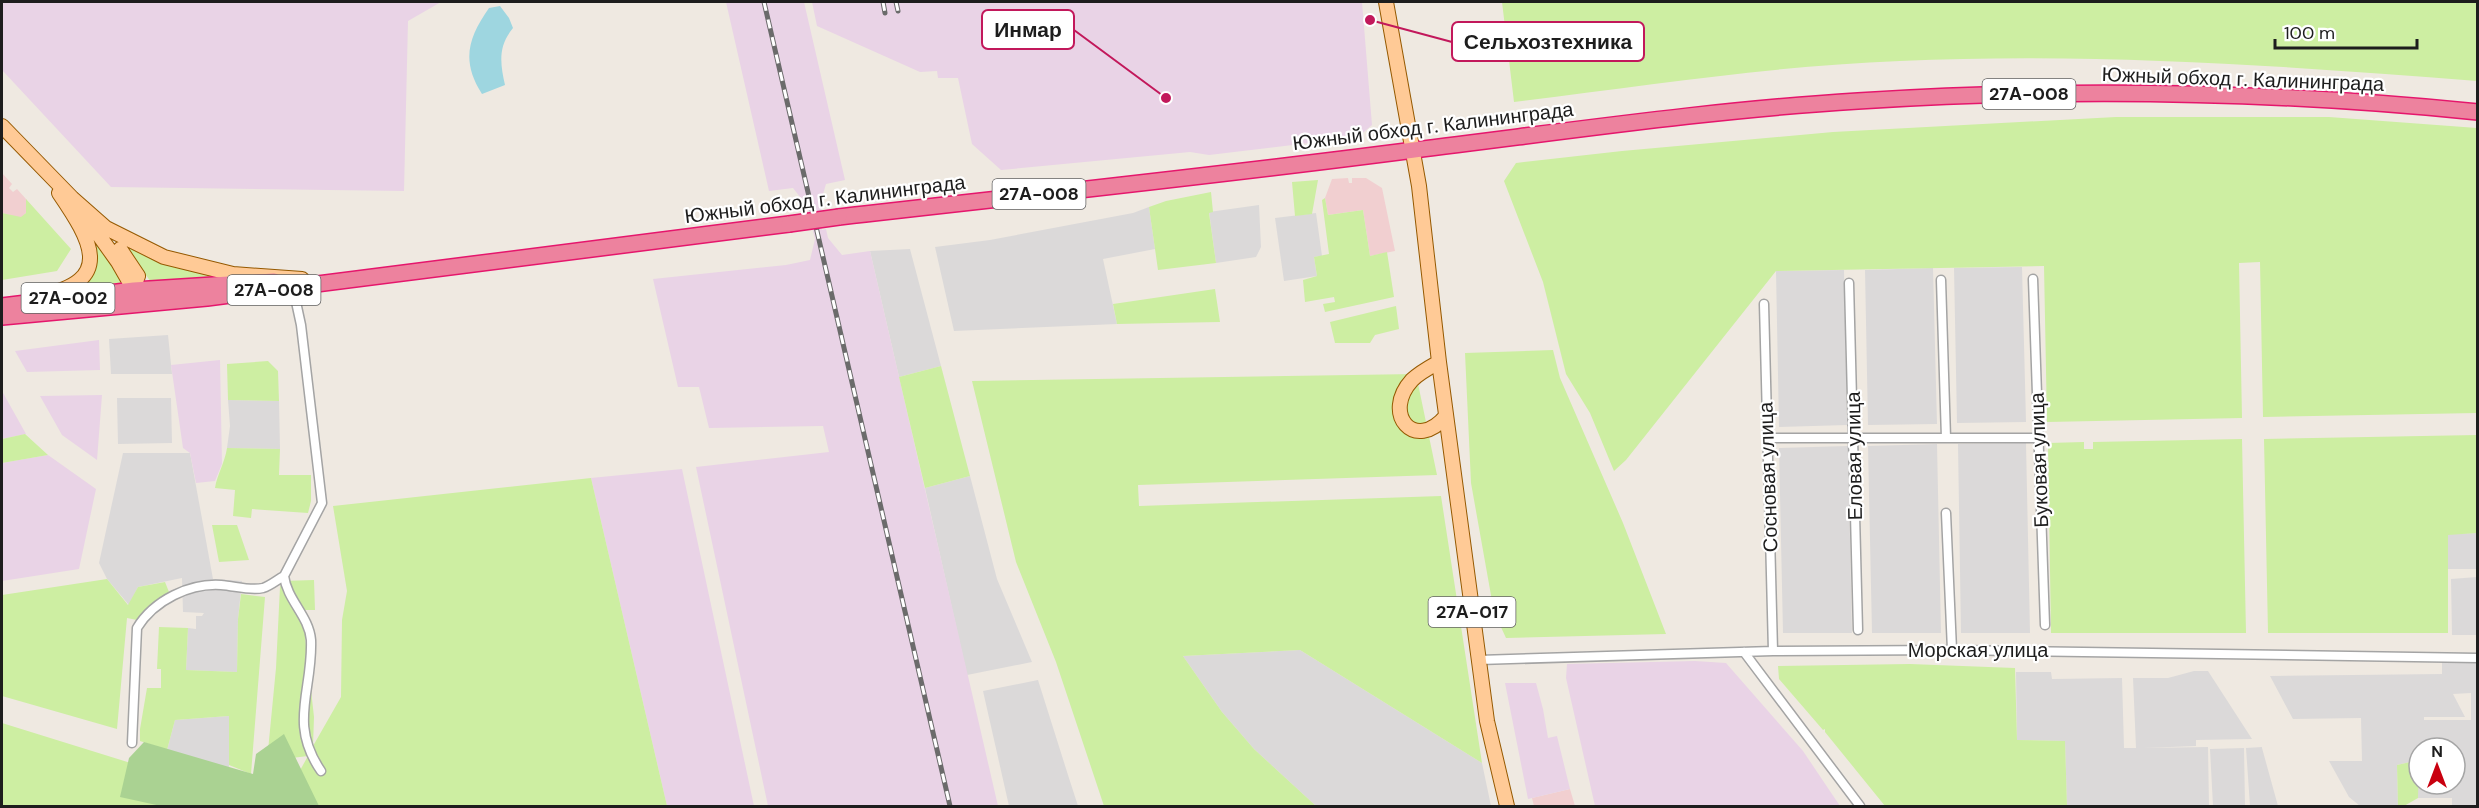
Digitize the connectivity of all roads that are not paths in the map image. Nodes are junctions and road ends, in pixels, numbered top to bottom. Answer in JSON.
{"nodes":[{"id":1,"x":1386,"y":2,"type":"edge"},
{"id":2,"x":2478,"y":112,"type":"edge"},
{"id":3,"x":2,"y":126,"type":"edge"},
{"id":4,"x":1413,"y":151,"type":"junction"},
{"id":5,"x":39,"y":165,"type":"junction"},
{"id":6,"x":72,"y":198,"type":"junction"},
{"id":7,"x":106,"y":228,"type":"junction"},
{"id":8,"x":2033,"y":279,"type":"dead end"},
{"id":9,"x":1941,"y":280,"type":"dead end"},
{"id":10,"x":297,"y":283,"type":"junction"},
{"id":11,"x":1850,"y":283,"type":"dead end"},
{"id":12,"x":134,"y":290,"type":"junction"},
{"id":13,"x":151,"y":304,"type":"junction"},
{"id":14,"x":1764,"y":304,"type":"dead end"},
{"id":15,"x":2,"y":305,"type":"edge"},
{"id":16,"x":107,"y":308,"type":"junction"},
{"id":17,"x":2,"y":317,"type":"edge"},
{"id":18,"x":1439,"y":362,"type":"junction"},
{"id":19,"x":1446,"y":416,"type":"junction"},
{"id":20,"x":1767,"y":438,"type":"junction"},
{"id":21,"x":1853,"y":438,"type":"junction"},
{"id":22,"x":1946,"y":438,"type":"junction"},
{"id":23,"x":2038,"y":438,"type":"junction"},
{"id":24,"x":1946,"y":513,"type":"dead end"},
{"id":25,"x":284,"y":576,"type":"junction"},
{"id":26,"x":2045,"y":625,"type":"dead end"},
{"id":27,"x":1858,"y":630,"type":"dead end"},
{"id":28,"x":1952,"y":650,"type":"junction"},
{"id":29,"x":1773,"y":651,"type":"junction"},
{"id":30,"x":1744,"y":652,"type":"junction"},
{"id":31,"x":2478,"y":658,"type":"edge"},
{"id":32,"x":1479,"y":660,"type":"junction"},
{"id":33,"x":132,"y":743,"type":"dead end"},
{"id":34,"x":321,"y":771,"type":"dead end"},
{"id":35,"x":1507,"y":807,"type":"edge"},
{"id":36,"x":1860,"y":807,"type":"edge"}],
"edges":[{"from":1,"to":4,"type":"main road","number":"27А-017"},
{"from":2,"to":4,"type":"highway","name":"Южный обход г. Калининграда","number":"27А-008"},
{"from":3,"to":5,"type":"main road","number":"27А-008"},
{"from":4,"to":10,"type":"highway","name":"Южный обход г. Калининграда","number":"27А-008","bridge":true},
{"from":4,"to":18,"type":"main road","number":"27А-017"},
{"from":5,"to":6,"type":"main road","number":"27А-008"},
{"from":5,"to":15,"type":"main road"},
{"from":6,"to":7,"type":"main road","number":"27А-008"},
{"from":6,"to":12,"type":"main road","number":"27А-008"},
{"from":7,"to":10,"type":"main road","number":"27А-008"},
{"from":7,"to":12,"type":"main road"},
{"from":8,"to":23,"type":"street","name":"Буковая улица"},
{"from":9,"to":22,"type":"street"},
{"from":10,"to":12,"type":"highway","number":"27А-002"},
{"from":10,"to":13,"type":"highway","name":"Южный обход г. Калининграда","number":"27А-008"},
{"from":10,"to":25,"type":"street"},
{"from":11,"to":21,"type":"street","name":"Еловая улица"},
{"from":12,"to":13,"type":"main road","number":"27А-008"},
{"from":12,"to":15,"type":"highway","number":"27А-002"},
{"from":12,"to":16,"type":"main road"},
{"from":13,"to":16,"type":"highway","number":"27А-002"},
{"from":14,"to":20,"type":"street","name":"Сосновая улица"},
{"from":16,"to":17,"type":"highway","number":"27А-002"},
{"from":18,"to":19,"type":"main road","number":"27А-017"},
{"from":18,"to":19,"type":"main road"},
{"from":19,"to":32,"type":"main road","number":"27А-017"},
{"from":20,"to":21,"type":"street"},
{"from":20,"to":29,"type":"street","name":"Сосновая улица"},
{"from":21,"to":22,"type":"street"},
{"from":21,"to":27,"type":"street","name":"Еловая улица"},
{"from":22,"to":23,"type":"street"},
{"from":23,"to":26,"type":"street","name":"Буковая улица"},
{"from":24,"to":28,"type":"street"},
{"from":25,"to":33,"type":"street"},
{"from":25,"to":34,"type":"street"},
{"from":28,"to":29,"type":"street","name":"Морская улица"},
{"from":28,"to":31,"type":"street","name":"Морская улица"},
{"from":29,"to":30,"type":"street","name":"Морская улица"},
{"from":30,"to":32,"type":"street","name":"Морская улица"},
{"from":30,"to":36,"type":"street"},
{"from":32,"to":35,"type":"main road","number":"27А-017"}]}
